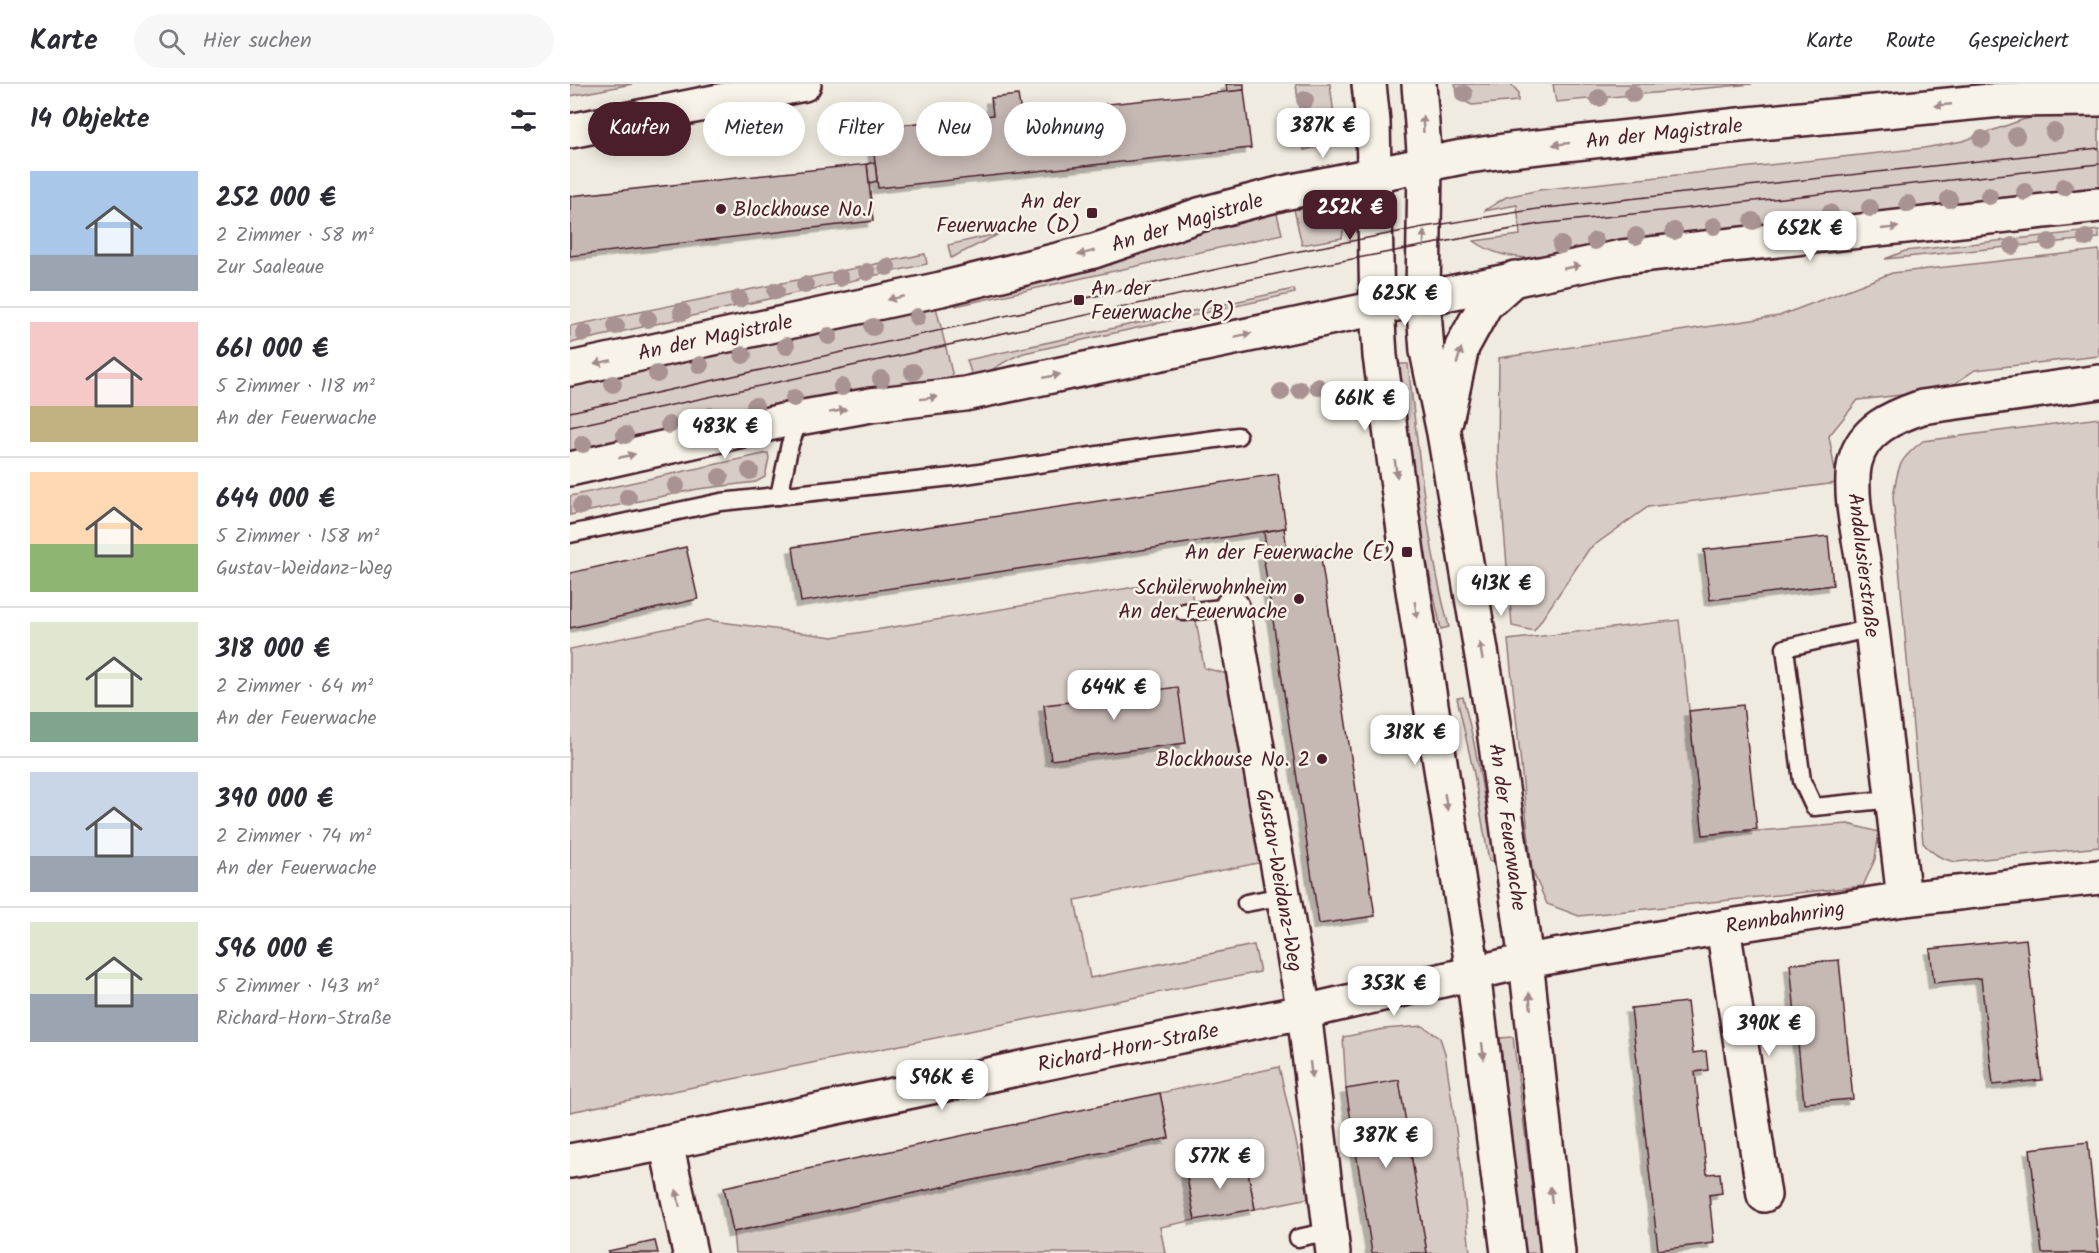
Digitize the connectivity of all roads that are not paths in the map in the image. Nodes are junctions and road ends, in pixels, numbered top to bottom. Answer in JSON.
{"nodes":[{"id":1,"x":804,"y":84,"type":"edge"},
{"id":2,"x":1369,"y":84,"type":"edge"},
{"id":3,"x":1419,"y":84,"type":"edge"},
{"id":4,"x":2099,"y":99,"type":"edge"},
{"id":5,"x":570,"y":131,"type":"edge"},
{"id":6,"x":1425,"y":164,"type":"junction"},
{"id":7,"x":1374,"y":174,"type":"junction"},
{"id":8,"x":2099,"y":205,"type":"edge"},
{"id":9,"x":1515,"y":278,"type":"junction"},
{"id":10,"x":1424,"y":297,"type":"junction"},
{"id":11,"x":1377,"y":307,"type":"junction"},
{"id":12,"x":570,"y":369,"type":"edge"},
{"id":13,"x":2099,"y":382,"type":"edge"},
{"id":14,"x":800,"y":418,"type":"junction"},
{"id":15,"x":1444,"y":433,"type":"junction"},
{"id":16,"x":1238,"y":436,"type":"dead end"},
{"id":17,"x":570,"y":469,"type":"edge"},
{"id":18,"x":778,"y":496,"type":"junction"},
{"id":19,"x":570,"y":534,"type":"edge"},
{"id":20,"x":1232,"y":607,"type":"joint"},
{"id":21,"x":1184,"y":612,"type":"dead end"},
{"id":22,"x":1872,"y":628,"type":"junction"},
{"id":23,"x":1893,"y":799,"type":"junction"},
{"id":24,"x":2099,"y":877,"type":"edge"},
{"id":25,"x":1283,"y":896,"type":"junction"},
{"id":26,"x":1904,"y":899,"type":"junction"},
{"id":27,"x":1246,"y":903,"type":"dead end"},
{"id":28,"x":1723,"y":927,"type":"junction"},
{"id":29,"x":1526,"y":961,"type":"junction"},
{"id":30,"x":1473,"y":972,"type":"junction"},
{"id":31,"x":1304,"y":1012,"type":"junction"},
{"id":32,"x":666,"y":1143,"type":"junction"},
{"id":33,"x":570,"y":1161,"type":"edge"},
{"id":34,"x":1764,"y":1195,"type":"dead end"},
{"id":35,"x":1298,"y":1238,"type":"dead end"},
{"id":36,"x":1331,"y":1242,"type":"edge"},
{"id":37,"x":690,"y":1253,"type":"edge"},
{"id":38,"x":1508,"y":1253,"type":"edge"},
{"id":39,"x":1558,"y":1253,"type":"edge"}],
"edges":[{"from":1,"to":5,"type":"street"},
{"from":2,"to":7,"type":"street"},
{"from":6,"to":3,"type":"street","name":"An der Feuerwache","one_way":true},
{"from":4,"to":6,"type":"street","name":"An der Magistrale","one_way":true},
{"from":6,"to":7,"type":"street","name":"An der Magistrale"},
{"from":10,"to":6,"type":"street","name":"An der Feuerwache","one_way":true},
{"from":7,"to":11,"type":"street"},
{"from":7,"to":12,"type":"street","name":"An der Magistrale","one_way":true},
{"from":9,"to":8,"type":"street","one_way":true},
{"from":9,"to":10,"type":"street"},
{"from":15,"to":9,"type":"street","one_way":true},
{"from":10,"to":11,"type":"street"},
{"from":10,"to":15,"type":"street","name":"An der Feuerwache"},
{"from":14,"to":11,"type":"street","one_way":true},
{"from":11,"to":30,"type":"street","one_way":true},
{"from":13,"to":22,"type":"street","name":"Andalusierstraße"},
{"from":17,"to":14,"type":"street","one_way":true},
{"from":14,"to":18,"type":"lane"},
{"from":29,"to":15,"type":"street","name":"An der Feuerwache","one_way":true},
{"from":16,"to":18,"type":"lane"},
{"from":18,"to":19,"type":"lane"},
{"from":20,"to":21,"type":"lane"},
{"from":20,"to":25,"type":"street","name":"Gustav-Weidanz-Weg"},
{"from":22,"to":23,"type":"street","name":"Andalusierstraße"},
{"from":22,"to":23,"type":"lane"},
{"from":23,"to":26,"type":"street","name":"Andalusierstraße"},
{"from":24,"to":26,"type":"street","name":"Rennbahnring"},
{"from":25,"to":27,"type":"lane"},
{"from":25,"to":31,"type":"street","name":"Gustav-Weidanz-Weg"},
{"from":26,"to":28,"type":"street","name":"Rennbahnring"},
{"from":28,"to":29,"type":"street","name":"Rennbahnring"},
{"from":28,"to":34,"type":"street"},
{"from":29,"to":30,"type":"street","name":"Rennbahnring"},
{"from":39,"to":29,"type":"street","name":"An der Feuerwache","one_way":true},
{"from":30,"to":31,"type":"street","name":"Richard-Horn-Straße"},
{"from":30,"to":38,"type":"street","one_way":true},
{"from":31,"to":32,"type":"street","name":"Richard-Horn-Straße"},
{"from":31,"to":36,"type":"street","name":"Gustav-Weidanz-Weg","one_way":true},
{"from":32,"to":33,"type":"street","name":"Richard-Horn-Straße"},
{"from":37,"to":32,"type":"street","one_way":true},
{"from":35,"to":36,"type":"lane"}]}
